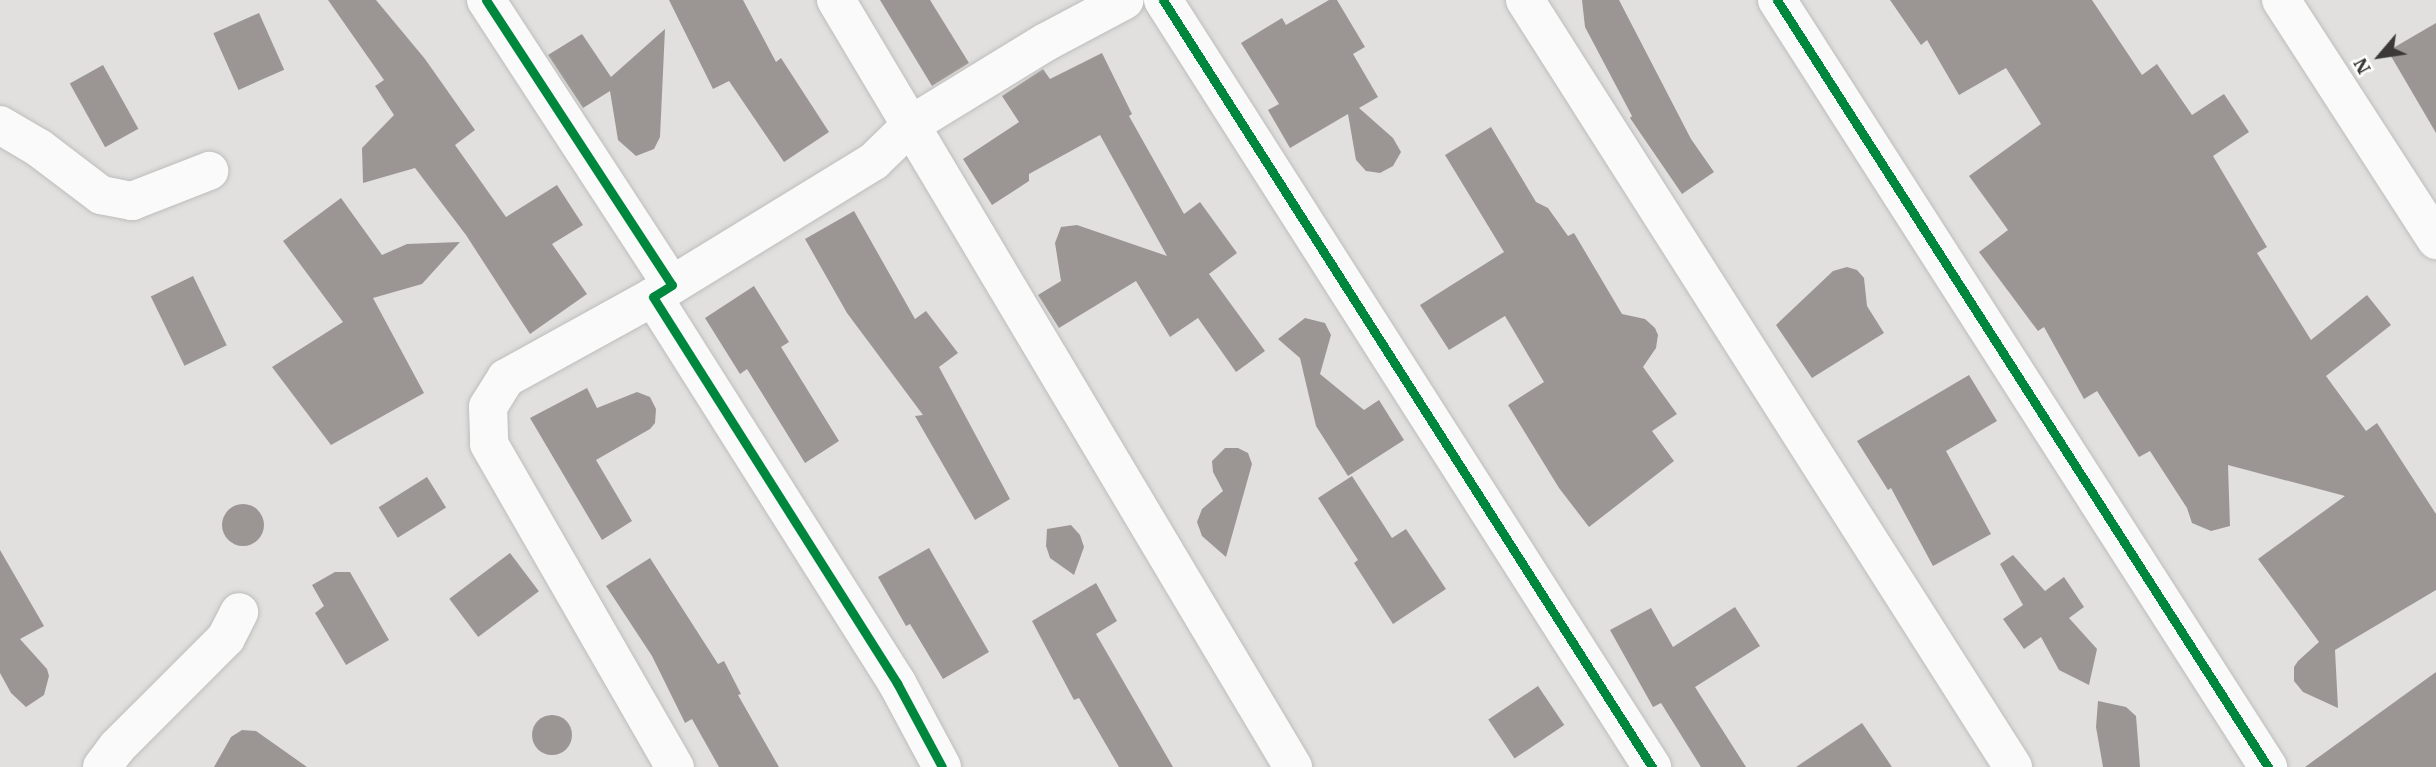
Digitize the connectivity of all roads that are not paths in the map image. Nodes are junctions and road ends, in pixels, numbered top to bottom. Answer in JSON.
{"nodes":[{"id":1,"x":486,"y":0,"type":"edge"},
{"id":2,"x":836,"y":0,"type":"edge"},
{"id":3,"x":1125,"y":0,"type":"edge"},
{"id":4,"x":1163,"y":0,"type":"edge"},
{"id":5,"x":1525,"y":0,"type":"edge"},
{"id":6,"x":1777,"y":0,"type":"edge"},
{"id":7,"x":2281,"y":0,"type":"edge"},
{"id":8,"x":912,"y":124,"type":"junction"},
{"id":9,"x":0,"y":125,"type":"edge"},
{"id":10,"x":209,"y":171,"type":"dead end"},
{"id":11,"x":2436,"y":240,"type":"edge"},
{"id":12,"x":663,"y":291,"type":"junction"},
{"id":13,"x":239,"y":612,"type":"dead end"},
{"id":14,"x":102,"y":767,"type":"edge"},
{"id":15,"x":675,"y":767,"type":"edge"},
{"id":16,"x":942,"y":767,"type":"edge"},
{"id":17,"x":1293,"y":767,"type":"edge"},
{"id":18,"x":1652,"y":767,"type":"edge"},
{"id":19,"x":2013,"y":767,"type":"edge"},
{"id":20,"x":2268,"y":767,"type":"edge"}],
"edges":[{"from":1,"to":12,"type":"street"},
{"from":2,"to":8,"type":"street"},
{"from":3,"to":8,"type":"street"},
{"from":4,"to":18,"type":"street"},
{"from":5,"to":19,"type":"street"},
{"from":6,"to":20,"type":"street"},
{"from":7,"to":11,"type":"street"},
{"from":8,"to":12,"type":"street"},
{"from":8,"to":17,"type":"street"},
{"from":9,"to":10,"type":"street"},
{"from":12,"to":15,"type":"street"},
{"from":12,"to":16,"type":"street"},
{"from":13,"to":14,"type":"street"}]}
